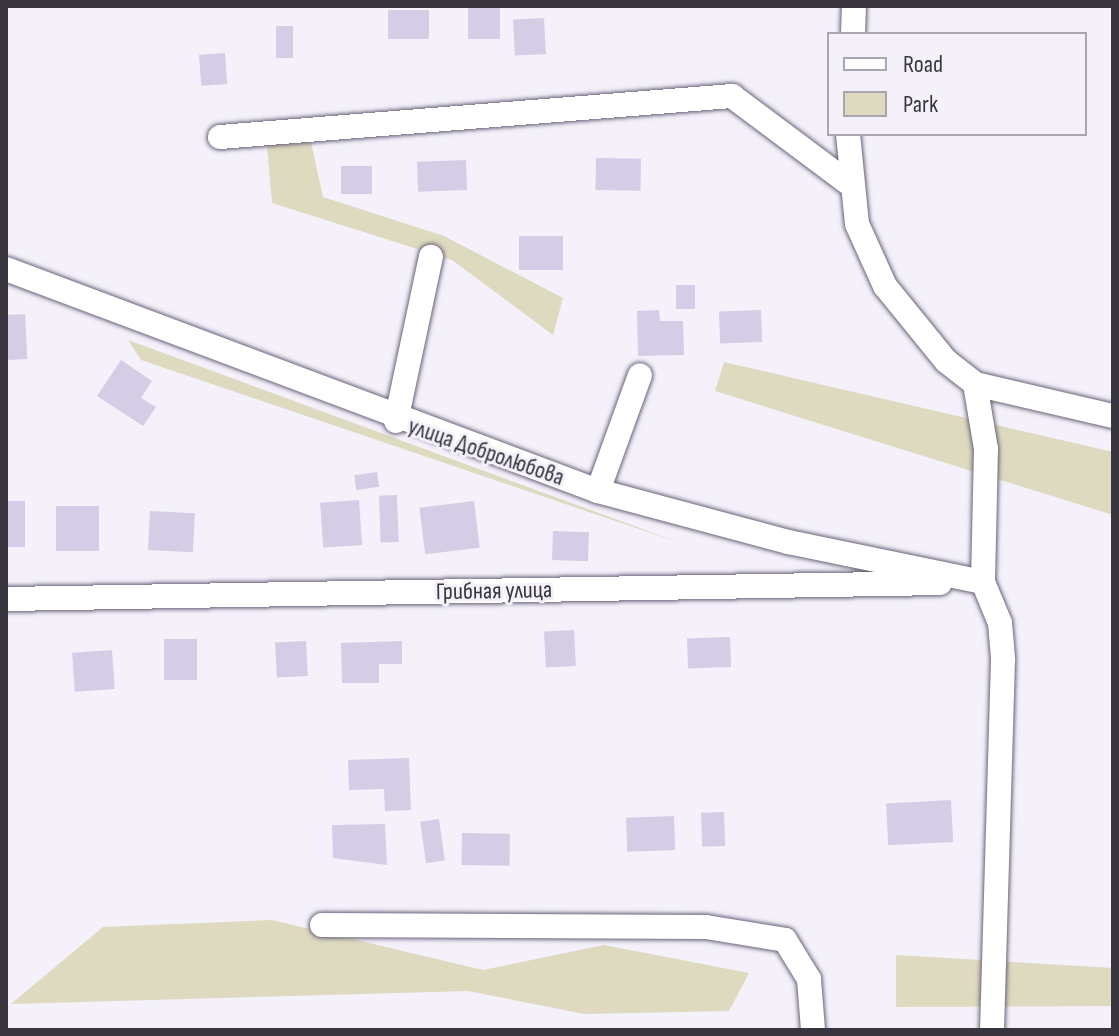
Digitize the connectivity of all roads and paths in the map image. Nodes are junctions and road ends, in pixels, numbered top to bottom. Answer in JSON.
{"nodes":[{"id":1,"x":854,"y":6,"type":"edge"},
{"id":2,"x":853,"y":32,"type":"edge"},
{"id":3,"x":848,"y":136,"type":"edge"},
{"id":4,"x":220,"y":137,"type":"dead end"},
{"id":5,"x":847,"y":182,"type":"junction"},
{"id":6,"x":431,"y":257,"type":"dead end"},
{"id":7,"x":6,"y":269,"type":"edge"},
{"id":8,"x":640,"y":375,"type":"dead end"},
{"id":9,"x":975,"y":384,"type":"junction"},
{"id":10,"x":1113,"y":416,"type":"edge"},
{"id":11,"x":396,"y":421,"type":"junction"},
{"id":12,"x":598,"y":491,"type":"junction"},
{"id":13,"x":983,"y":582,"type":"junction"},
{"id":14,"x":6,"y":599,"type":"edge"},
{"id":15,"x":322,"y":925,"type":"dead end"},
{"id":16,"x":813,"y":1030,"type":"edge"},
{"id":17,"x":992,"y":1030,"type":"edge"}],
"edges":[{"from":1,"to":2,"type":"street"},
{"from":3,"to":5,"type":"street"},
{"from":4,"to":5,"type":"street"},
{"from":5,"to":9,"type":"street"},
{"from":6,"to":11,"type":"street"},
{"from":7,"to":11,"type":"street","name":"улица Добролюбова"},
{"from":8,"to":12,"type":"street"},
{"from":9,"to":10,"type":"street"},
{"from":9,"to":13,"type":"street"},
{"from":11,"to":12,"type":"street","name":"улица Добролюбова"},
{"from":12,"to":13,"type":"street","name":"улица Добролюбова"},
{"from":13,"to":14,"type":"street","name":"Грибная улица"},
{"from":13,"to":17,"type":"street"},
{"from":15,"to":16,"type":"street"}]}
